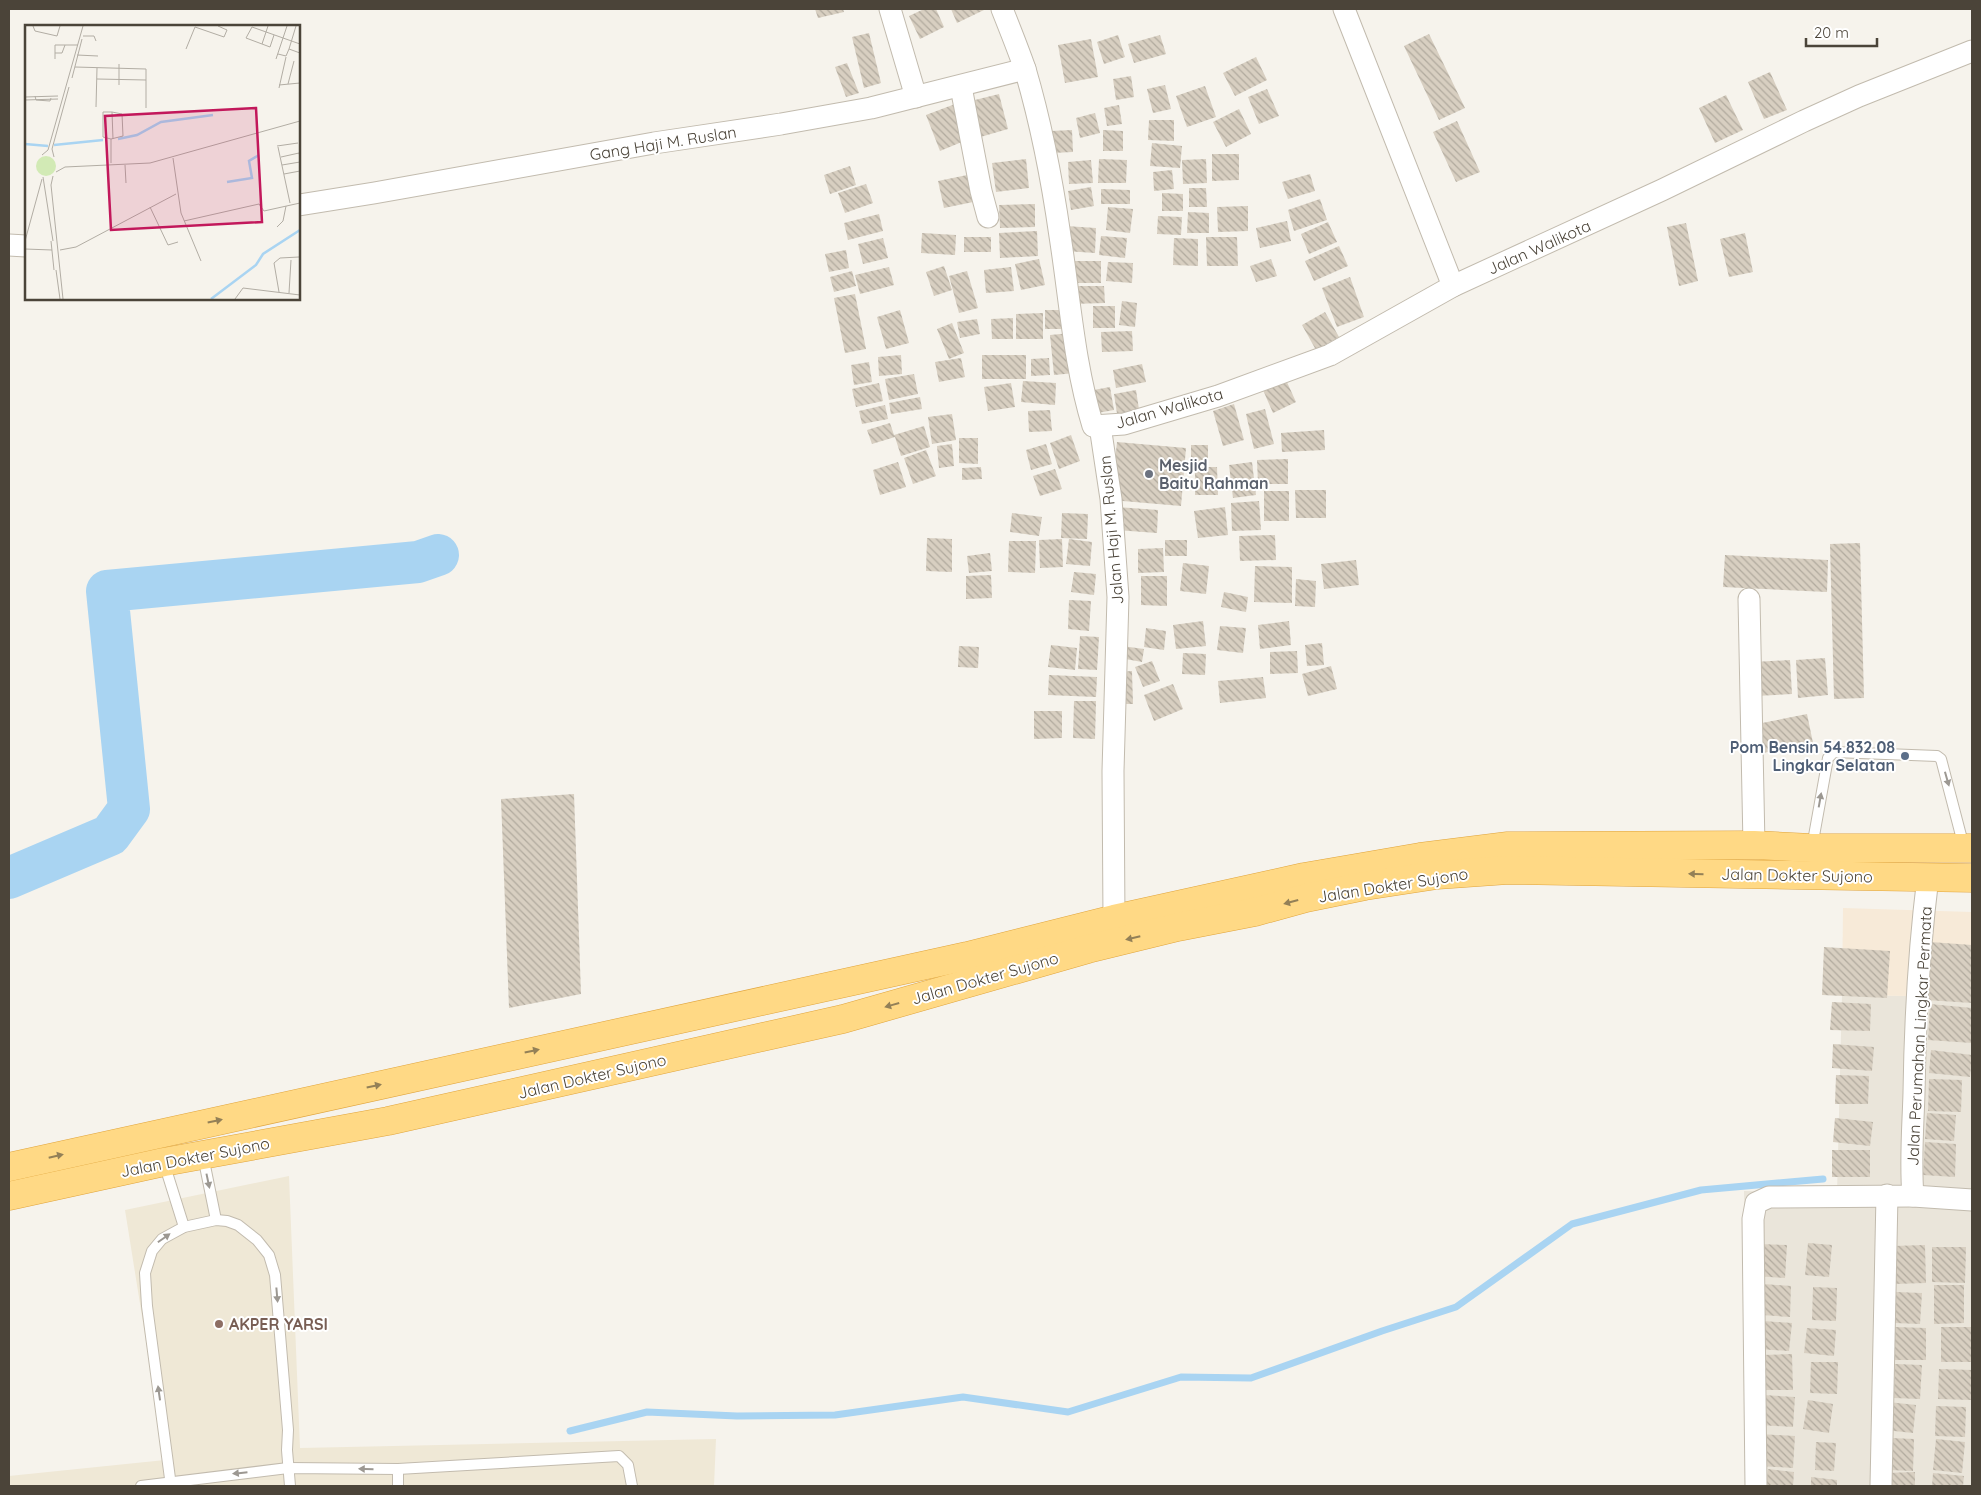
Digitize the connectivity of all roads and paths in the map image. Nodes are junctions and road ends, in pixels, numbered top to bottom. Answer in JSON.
{"nodes":[{"id":1,"x":890,"y":9,"type":"edge"},
{"id":2,"x":1002,"y":9,"type":"edge"},
{"id":3,"x":1344,"y":9,"type":"edge"},
{"id":4,"x":1972,"y":51,"type":"edge"},
{"id":5,"x":1025,"y":70,"type":"junction"},
{"id":6,"x":961,"y":87,"type":"junction"},
{"id":7,"x":916,"y":97,"type":"junction"},
{"id":8,"x":300,"y":205,"type":"edge"},
{"id":9,"x":988,"y":217,"type":"dead end"},
{"id":10,"x":9,"y":246,"type":"edge"},
{"id":11,"x":25,"y":246,"type":"edge"},
{"id":12,"x":1453,"y":286,"type":"junction"},
{"id":13,"x":1100,"y":426,"type":"junction"},
{"id":14,"x":1749,"y":600,"type":"dead end"},
{"id":15,"x":1754,"y":845,"type":"junction"},
{"id":16,"x":1812,"y":848,"type":"junction"},
{"id":17,"x":1968,"y":848,"type":"edge"},
{"id":18,"x":1508,"y":858,"type":"junction"},
{"id":19,"x":1928,"y":877,"type":"junction"},
{"id":20,"x":1972,"y":878,"type":"edge"},
{"id":21,"x":1114,"y":919,"type":"junction"},
{"id":22,"x":202,"y":1155,"type":"junction"},
{"id":23,"x":164,"y":1162,"type":"junction"},
{"id":24,"x":9,"y":1167,"type":"edge"},
{"id":25,"x":1887,"y":1195,"type":"junction"},
{"id":26,"x":9,"y":1196,"type":"edge"},
{"id":27,"x":1913,"y":1196,"type":"junction"},
{"id":28,"x":1972,"y":1200,"type":"edge"},
{"id":29,"x":216,"y":1220,"type":"junction"},
{"id":30,"x":184,"y":1227,"type":"junction"},
{"id":31,"x":288,"y":1468,"type":"junction"},
{"id":32,"x":398,"y":1469,"type":"junction"},
{"id":33,"x":171,"y":1484,"type":"edge"},
{"id":34,"x":141,"y":1486,"type":"edge"},
{"id":35,"x":290,"y":1486,"type":"edge"},
{"id":36,"x":398,"y":1486,"type":"edge"},
{"id":37,"x":632,"y":1486,"type":"edge"},
{"id":38,"x":1756,"y":1486,"type":"edge"},
{"id":39,"x":1881,"y":1486,"type":"edge"}],
"edges":[{"from":1,"to":7,"type":"street"},
{"from":2,"to":5,"type":"street","name":"Jalan Haji M. Ruslan"},
{"from":3,"to":12,"type":"street"},
{"from":4,"to":12,"type":"street","name":"Jalan Walikota"},
{"from":5,"to":6,"type":"street","name":"Gang Haji M. Ruslan"},
{"from":5,"to":13,"type":"street","name":"Jalan Haji M. Ruslan"},
{"from":6,"to":7,"type":"street","name":"Gang Haji M. Ruslan"},
{"from":6,"to":9,"type":"street"},
{"from":7,"to":8,"type":"street","name":"Gang Haji M. Ruslan"},
{"from":10,"to":11,"type":"street"},
{"from":12,"to":13,"type":"street","name":"Jalan Walikota"},
{"from":13,"to":21,"type":"street","name":"Jalan Haji M. Ruslan"},
{"from":14,"to":15,"type":"street"},
{"from":15,"to":16,"type":"highway"},
{"from":15,"to":18,"type":"highway"},
{"from":16,"to":17,"type":"highway"},
{"from":16,"to":17,"type":"lane","one_way":true},
{"from":19,"to":18,"type":"highway","name":"Jalan Dokter Sujono","one_way":true},
{"from":18,"to":21,"type":"highway"},
{"from":18,"to":22,"type":"highway","name":"Jalan Dokter Sujono","one_way":true},
{"from":19,"to":20,"type":"highway","name":"Jalan Dokter Sujono"},
{"from":19,"to":27,"type":"street","name":"Jalan Perumahan Lingkar Permata"},
{"from":24,"to":21,"type":"highway","one_way":true},
{"from":22,"to":23,"type":"highway","name":"Jalan Dokter Sujono"},
{"from":22,"to":29,"type":"lane","one_way":true},
{"from":23,"to":26,"type":"highway","name":"Jalan Dokter Sujono"},
{"from":23,"to":30,"type":"lane"},
{"from":25,"to":27,"type":"street"},
{"from":25,"to":38,"type":"street"},
{"from":25,"to":39,"type":"street"},
{"from":27,"to":28,"type":"street"},
{"from":29,"to":30,"type":"lane"},
{"from":29,"to":31,"type":"lane","one_way":true},
{"from":33,"to":30,"type":"lane","one_way":true},
{"from":32,"to":31,"type":"lane","one_way":true},
{"from":31,"to":33,"type":"lane","one_way":true},
{"from":31,"to":35,"type":"lane"},
{"from":32,"to":36,"type":"lane"},
{"from":32,"to":37,"type":"lane"},
{"from":33,"to":34,"type":"lane"}]}
